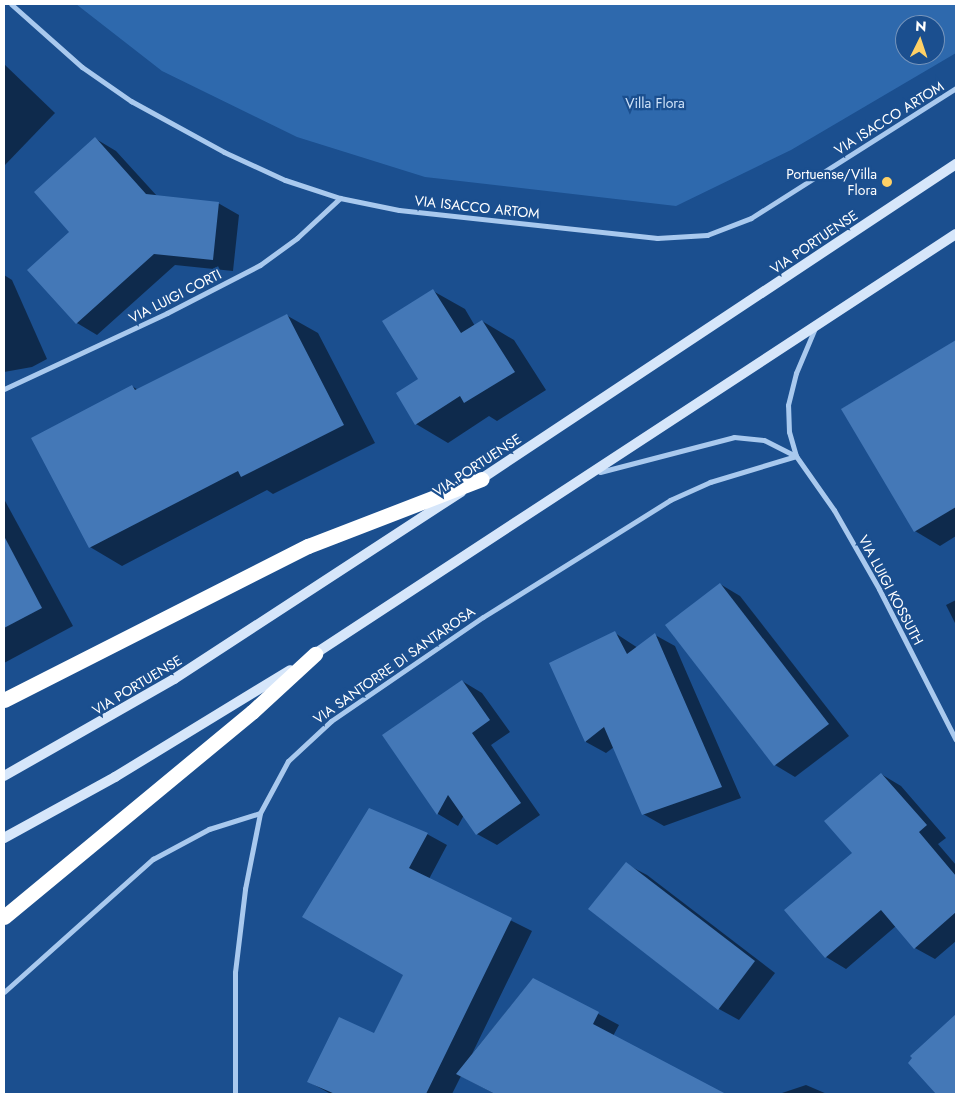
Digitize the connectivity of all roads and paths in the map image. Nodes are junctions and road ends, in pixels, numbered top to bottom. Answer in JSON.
{"nodes":[{"id":1,"x":11,"y":4,"type":"edge"},
{"id":2,"x":956,"y":88,"type":"edge"},
{"id":3,"x":956,"y":164,"type":"edge"},
{"id":4,"x":340,"y":198,"type":"junction"},
{"id":5,"x":956,"y":234,"type":"edge"},
{"id":6,"x":816,"y":326,"type":"junction"},
{"id":7,"x":4,"y":389,"type":"edge"},
{"id":8,"x":796,"y":456,"type":"junction"},
{"id":9,"x":597,"y":472,"type":"junction"},
{"id":10,"x":482,"y":479,"type":"junction"},
{"id":11,"x":315,"y":654,"type":"junction"},
{"id":12,"x":4,"y":700,"type":"edge"},
{"id":13,"x":956,"y":740,"type":"edge"},
{"id":14,"x":4,"y":776,"type":"edge"},
{"id":15,"x":260,"y":813,"type":"junction"},
{"id":16,"x":4,"y":838,"type":"edge"},
{"id":17,"x":4,"y":918,"type":"edge"},
{"id":18,"x":4,"y":992,"type":"edge"},
{"id":19,"x":235,"y":1094,"type":"edge"}],
"edges":[{"from":1,"to":4,"type":"street","name":"VIA ISACCO ARTOM"},
{"from":2,"to":4,"type":"street","name":"VIA ISACCO ARTOM"},
{"from":3,"to":10,"type":"main road","name":"VIA PORTUENSE"},
{"from":4,"to":7,"type":"street","name":"VIA LUIGI CORTI"},
{"from":5,"to":6,"type":"main road"},
{"from":6,"to":8,"type":"street","name":"VIA LUIGI KOSSUTH"},
{"from":6,"to":9,"type":"main road"},
{"from":8,"to":9,"type":"street","name":"VIA LUIGI KOSSUTH"},
{"from":8,"to":13,"type":"street","name":"VIA LUIGI KOSSUTH"},
{"from":8,"to":15,"type":"street","name":"VIA SANTORRE DI SANTAROSA"},
{"from":9,"to":11,"type":"main road"},
{"from":10,"to":12,"type":"highway"},
{"from":10,"to":14,"type":"main road","name":"VIA PORTUENSE"},
{"from":11,"to":16,"type":"main road"},
{"from":11,"to":17,"type":"highway"},
{"from":15,"to":18,"type":"street"},
{"from":15,"to":19,"type":"street","name":"VIA SANTORRE DI SANTAROSA"}]}
